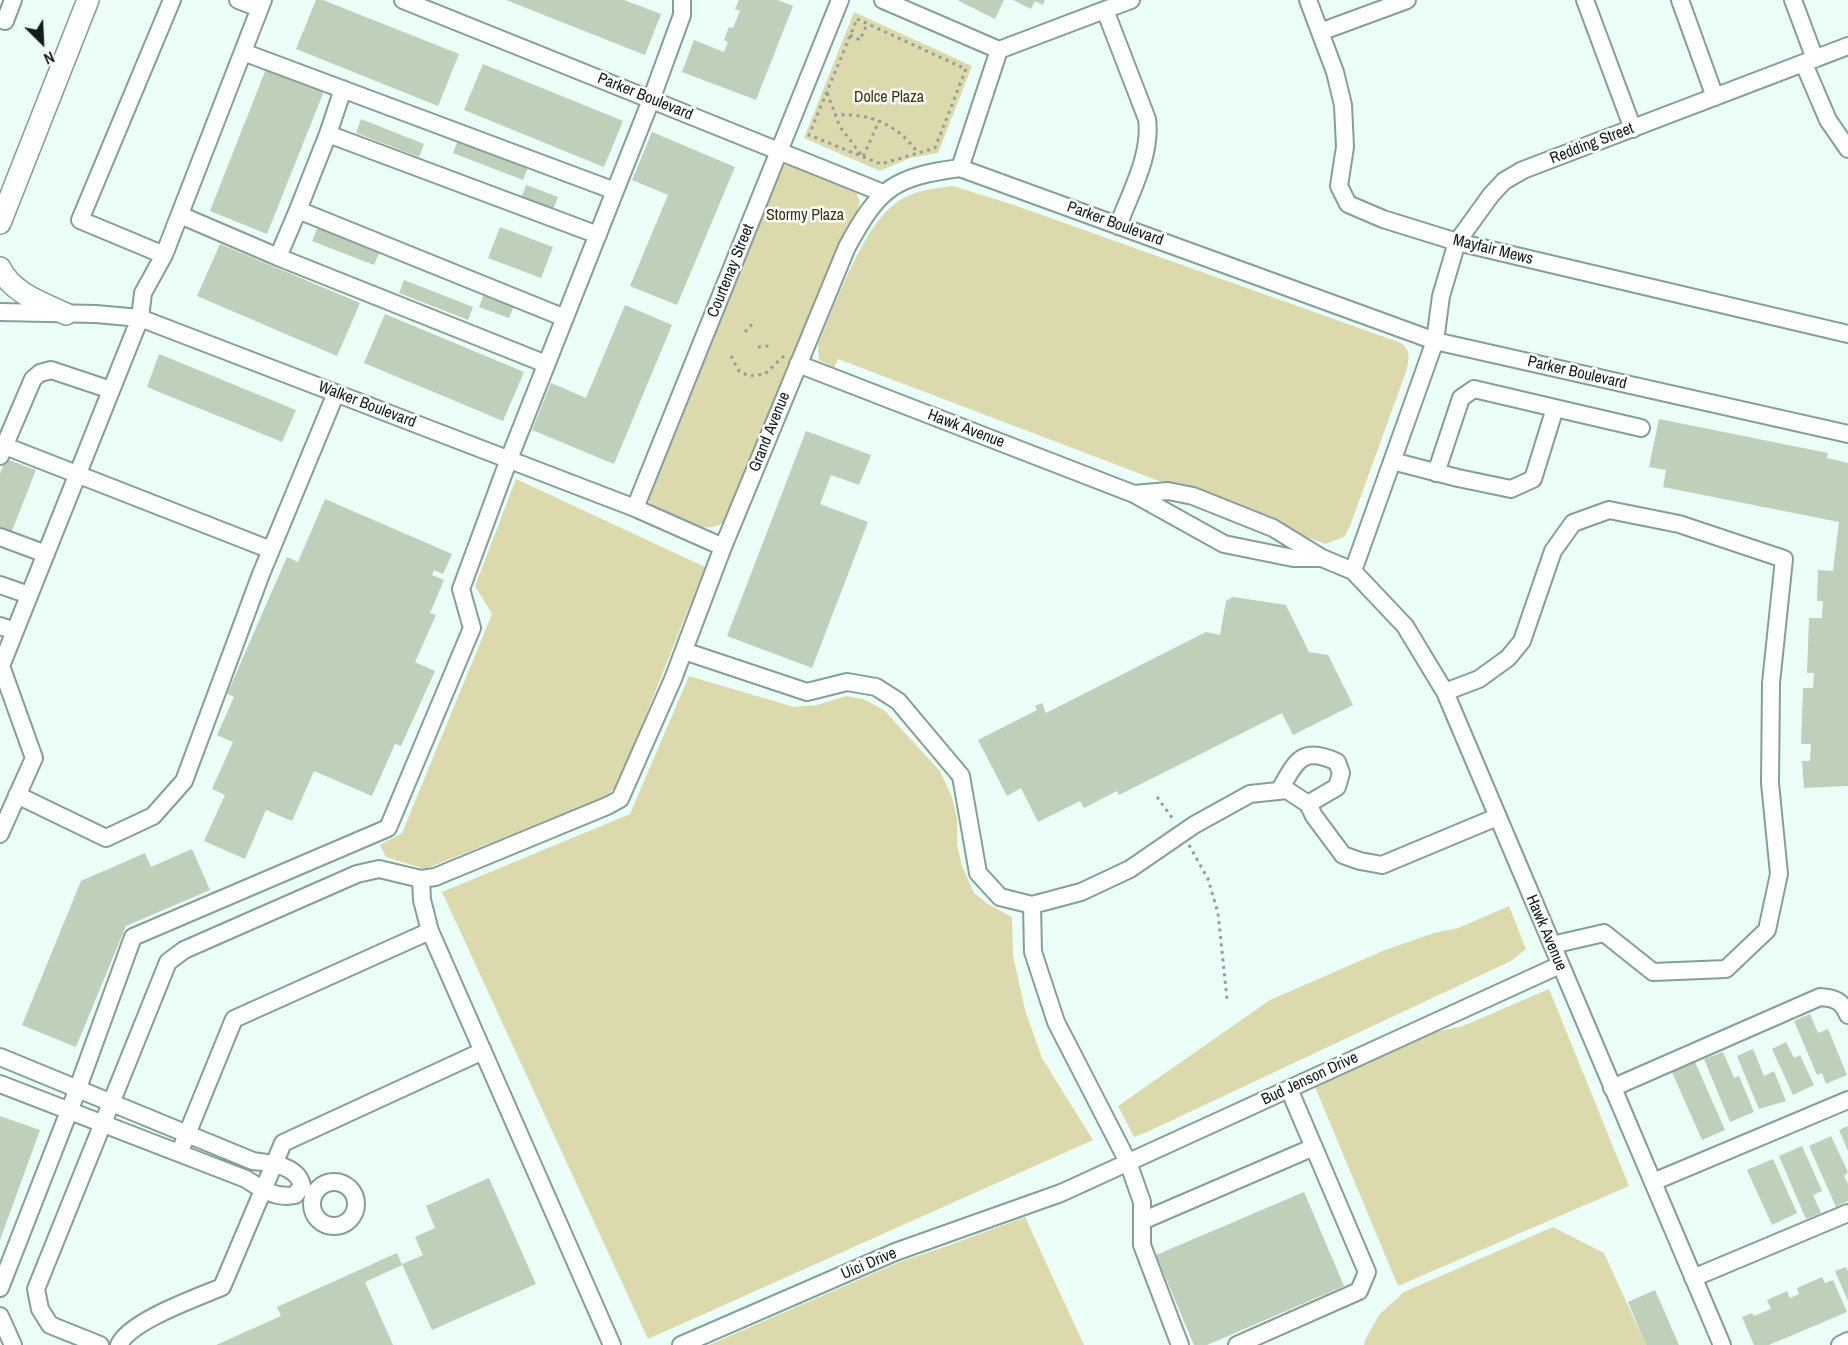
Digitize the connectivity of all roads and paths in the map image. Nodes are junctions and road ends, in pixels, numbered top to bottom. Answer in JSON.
{"nodes":[{"id":1,"x":13,"y":0,"type":"edge"},
{"id":2,"x":172,"y":0,"type":"edge"},
{"id":3,"x":238,"y":0,"type":"edge"},
{"id":4,"x":403,"y":0,"type":"edge"},
{"id":5,"x":840,"y":0,"type":"edge"},
{"id":6,"x":884,"y":0,"type":"edge"},
{"id":7,"x":1131,"y":0,"type":"edge"},
{"id":8,"x":1308,"y":0,"type":"edge"},
{"id":9,"x":1407,"y":0,"type":"edge"},
{"id":10,"x":1584,"y":0,"type":"edge"},
{"id":11,"x":1680,"y":0,"type":"edge"},
{"id":12,"x":1793,"y":0,"type":"edge"},
{"id":13,"x":84,"y":1,"type":"edge"},
{"id":14,"x":678,"y":2,"type":"edge"},
{"id":15,"x":261,"y":4,"type":"edge"},
{"id":16,"x":1105,"y":10,"type":"junction"},
{"id":17,"x":2,"y":24,"type":"edge"},
{"id":18,"x":867,"y":24,"type":"junction"},
{"id":19,"x":1320,"y":32,"type":"junction"},
{"id":20,"x":850,"y":35,"type":"junction"},
{"id":21,"x":1848,"y":45,"type":"edge"},
{"id":22,"x":999,"y":50,"type":"junction"},
{"id":23,"x":243,"y":51,"type":"junction"},
{"id":24,"x":1810,"y":61,"type":"junction"},
{"id":25,"x":343,"y":89,"type":"junction"},
{"id":26,"x":827,"y":91,"type":"junction"},
{"id":27,"x":1715,"y":97,"type":"junction"},
{"id":28,"x":651,"y":100,"type":"junction"},
{"id":29,"x":834,"y":115,"type":"junction"},
{"id":30,"x":879,"y":121,"type":"junction"},
{"id":31,"x":1633,"y":129,"type":"junction"},
{"id":32,"x":328,"y":134,"type":"junction"},
{"id":33,"x":1848,"y":149,"type":"edge"},
{"id":34,"x":780,"y":152,"type":"junction"},
{"id":35,"x":918,"y":153,"type":"junction"},
{"id":36,"x":863,"y":157,"type":"junction"},
{"id":37,"x":960,"y":168,"type":"junction"},
{"id":38,"x":615,"y":191,"type":"junction"},
{"id":39,"x":883,"y":193,"type":"junction"},
{"id":40,"x":298,"y":210,"type":"junction"},
{"id":41,"x":2,"y":212,"type":"edge"},
{"id":42,"x":180,"y":215,"type":"junction"},
{"id":43,"x":1118,"y":226,"type":"junction"},
{"id":44,"x":598,"y":235,"type":"junction"},
{"id":45,"x":1456,"y":242,"type":"junction"},
{"id":46,"x":164,"y":255,"type":"junction"},
{"id":47,"x":278,"y":257,"type":"junction"},
{"id":48,"x":0,"y":268,"type":"edge"},
{"id":49,"x":0,"y":312,"type":"edge"},
{"id":50,"x":66,"y":314,"type":"junction"},
{"id":51,"x":140,"y":318,"type":"junction"},
{"id":52,"x":565,"y":318,"type":"junction"},
{"id":53,"x":753,"y":323,"type":"dead end"},
{"id":54,"x":745,"y":332,"type":"dead end"},
{"id":55,"x":1848,"y":334,"type":"edge"},
{"id":56,"x":1435,"y":341,"type":"junction"},
{"id":57,"x":769,"y":346,"type":"dead end"},
{"id":58,"x":758,"y":347,"type":"dead end"},
{"id":59,"x":731,"y":356,"type":"dead end"},
{"id":60,"x":546,"y":364,"type":"junction"},
{"id":61,"x":798,"y":364,"type":"junction"},
{"id":62,"x":780,"y":368,"type":"dead end"},
{"id":63,"x":111,"y":390,"type":"junction"},
{"id":64,"x":336,"y":393,"type":"junction"},
{"id":65,"x":1555,"y":408,"type":"junction"},
{"id":66,"x":1641,"y":428,"type":"dead end"},
{"id":67,"x":1848,"y":434,"type":"edge"},
{"id":68,"x":2,"y":451,"type":"edge"},
{"id":69,"x":509,"y":459,"type":"junction"},
{"id":70,"x":1392,"y":461,"type":"junction"},
{"id":71,"x":1436,"y":473,"type":"junction"},
{"id":72,"x":77,"y":474,"type":"junction"},
{"id":73,"x":1134,"y":494,"type":"junction"},
{"id":74,"x":634,"y":508,"type":"junction"},
{"id":75,"x":0,"y":537,"type":"edge"},
{"id":76,"x":723,"y":547,"type":"junction"},
{"id":77,"x":271,"y":550,"type":"junction"},
{"id":78,"x":46,"y":554,"type":"junction"},
{"id":79,"x":1322,"y":558,"type":"junction"},
{"id":80,"x":1353,"y":571,"type":"junction"},
{"id":81,"x":0,"y":585,"type":"edge"},
{"id":82,"x":29,"y":595,"type":"junction"},
{"id":83,"x":7,"y":628,"type":"edge"},
{"id":84,"x":684,"y":651,"type":"junction"},
{"id":85,"x":1445,"y":692,"type":"junction"},
{"id":86,"x":1279,"y":791,"type":"junction"},
{"id":87,"x":17,"y":795,"type":"junction"},
{"id":88,"x":1157,"y":797,"type":"dead end"},
{"id":89,"x":1308,"y":804,"type":"junction"},
{"id":90,"x":1497,"y":817,"type":"junction"},
{"id":91,"x":1182,"y":833,"type":"junction"},
{"id":92,"x":0,"y":834,"type":"edge"},
{"id":93,"x":421,"y":879,"type":"junction"},
{"id":94,"x":1032,"y":905,"type":"junction"},
{"id":95,"x":430,"y":931,"type":"junction"},
{"id":96,"x":1552,"y":945,"type":"junction"},
{"id":97,"x":1560,"y":965,"type":"junction"},
{"id":98,"x":1227,"y":999,"type":"dead end"},
{"id":99,"x":1848,"y":1015,"type":"edge"},
{"id":100,"x":483,"y":1050,"type":"junction"},
{"id":101,"x":0,"y":1057,"type":"edge"},
{"id":102,"x":0,"y":1084,"type":"edge"},
{"id":103,"x":1612,"y":1088,"type":"junction"},
{"id":104,"x":78,"y":1089,"type":"junction"},
{"id":105,"x":1289,"y":1089,"type":"junction"},
{"id":106,"x":1848,"y":1100,"type":"edge"},
{"id":107,"x":111,"y":1103,"type":"junction"},
{"id":108,"x":69,"y":1110,"type":"junction"},
{"id":109,"x":103,"y":1124,"type":"junction"},
{"id":110,"x":187,"y":1134,"type":"junction"},
{"id":111,"x":1314,"y":1147,"type":"junction"},
{"id":112,"x":180,"y":1153,"type":"junction"},
{"id":113,"x":1128,"y":1162,"type":"junction"},
{"id":114,"x":274,"y":1164,"type":"junction"},
{"id":115,"x":1653,"y":1182,"type":"junction"},
{"id":116,"x":263,"y":1190,"type":"junction"},
{"id":117,"x":1061,"y":1193,"type":"joint"},
{"id":118,"x":1848,"y":1213,"type":"edge"},
{"id":119,"x":1142,"y":1221,"type":"junction"},
{"id":120,"x":1693,"y":1278,"type":"junction"},
{"id":121,"x":0,"y":1288,"type":"edge"},
{"id":122,"x":0,"y":1316,"type":"edge"},
{"id":123,"x":1848,"y":1341,"type":"edge"},
{"id":124,"x":13,"y":1345,"type":"edge"},
{"id":125,"x":100,"y":1345,"type":"edge"},
{"id":126,"x":119,"y":1345,"type":"edge"},
{"id":127,"x":612,"y":1345,"type":"edge"},
{"id":128,"x":681,"y":1345,"type":"edge"},
{"id":129,"x":1180,"y":1345,"type":"edge"},
{"id":130,"x":1237,"y":1345,"type":"edge"},
{"id":131,"x":1722,"y":1345,"type":"edge"},
{"id":132,"x":1840,"y":1345,"type":"edge"}],
"edges":[{"from":1,"to":17,"type":"street"},
{"from":2,"to":46,"type":"street"},
{"from":3,"to":15,"type":"street"},
{"from":4,"to":28,"type":"street","name":"Parker Boulevard"},
{"from":5,"to":34,"type":"street","name":"Courtenay Street"},
{"from":6,"to":22,"type":"street"},
{"from":7,"to":16,"type":"street"},
{"from":8,"to":19,"type":"street","name":"Mayfair Mews"},
{"from":9,"to":19,"type":"street"},
{"from":10,"to":31,"type":"street"},
{"from":11,"to":27,"type":"street"},
{"from":12,"to":24,"type":"street"},
{"from":13,"to":41,"type":"main road"},
{"from":14,"to":28,"type":"street"},
{"from":15,"to":23,"type":"street"},
{"from":16,"to":22,"type":"street"},
{"from":16,"to":43,"type":"street"},
{"from":18,"to":20,"type":"path"},
{"from":18,"to":20,"type":"path"},
{"from":18,"to":35,"type":"path"},
{"from":19,"to":45,"type":"street","name":"Mayfair Mews"},
{"from":20,"to":26,"type":"path"},
{"from":21,"to":24,"type":"street","name":"Redding Street"},
{"from":22,"to":37,"type":"street"},
{"from":23,"to":25,"type":"street"},
{"from":23,"to":42,"type":"street"},
{"from":24,"to":27,"type":"street","name":"Redding Street"},
{"from":24,"to":33,"type":"street"},
{"from":25,"to":32,"type":"street"},
{"from":25,"to":38,"type":"street"},
{"from":26,"to":29,"type":"path"},
{"from":26,"to":36,"type":"path"},
{"from":27,"to":31,"type":"street","name":"Redding Street"},
{"from":28,"to":34,"type":"street","name":"Parker Boulevard"},
{"from":28,"to":38,"type":"street"},
{"from":29,"to":30,"type":"path"},
{"from":29,"to":36,"type":"path"},
{"from":30,"to":35,"type":"path"},
{"from":30,"to":36,"type":"path"},
{"from":31,"to":45,"type":"street","name":"Redding Street"},
{"from":32,"to":40,"type":"street"},
{"from":32,"to":44,"type":"street"},
{"from":34,"to":39,"type":"street","name":"Parker Boulevard"},
{"from":34,"to":74,"type":"street","name":"Courtenay Street"},
{"from":35,"to":36,"type":"path"},
{"from":37,"to":39,"type":"street","name":"Parker Boulevard"},
{"from":37,"to":43,"type":"street","name":"Parker Boulevard"},
{"from":38,"to":44,"type":"street"},
{"from":39,"to":61,"type":"street","name":"Grand Avenue"},
{"from":40,"to":47,"type":"street"},
{"from":40,"to":52,"type":"street"},
{"from":42,"to":46,"type":"street"},
{"from":42,"to":47,"type":"street"},
{"from":43,"to":56,"type":"street","name":"Parker Boulevard"},
{"from":44,"to":52,"type":"street"},
{"from":45,"to":55,"type":"street","name":"Mayfair Mews"},
{"from":45,"to":56,"type":"street","name":"Redding Street"},
{"from":46,"to":51,"type":"street"},
{"from":47,"to":60,"type":"street"},
{"from":48,"to":50,"type":"main road"},
{"from":49,"to":50,"type":"street","name":"Walker Boulevard"},
{"from":50,"to":51,"type":"street","name":"Walker Boulevard"},
{"from":51,"to":63,"type":"street"},
{"from":51,"to":64,"type":"street","name":"Walker Boulevard"},
{"from":52,"to":60,"type":"street"},
{"from":53,"to":54,"type":"path"},
{"from":56,"to":67,"type":"street","name":"Parker Boulevard"},
{"from":56,"to":70,"type":"street","name":"Redding Street"},
{"from":57,"to":58,"type":"path"},
{"from":59,"to":62,"type":"path"},
{"from":60,"to":69,"type":"street"},
{"from":61,"to":73,"type":"street","name":"Hawk Avenue"},
{"from":61,"to":76,"type":"street","name":"Grand Avenue"},
{"from":63,"to":68,"type":"street"},
{"from":63,"to":72,"type":"street"},
{"from":64,"to":69,"type":"street","name":"Walker Boulevard"},
{"from":64,"to":77,"type":"street"},
{"from":65,"to":66,"type":"street"},
{"from":65,"to":71,"type":"street"},
{"from":65,"to":71,"type":"street"},
{"from":68,"to":72,"type":"street"},
{"from":69,"to":74,"type":"street","name":"Walker Boulevard"},
{"from":69,"to":104,"type":"street"},
{"from":70,"to":71,"type":"street"},
{"from":70,"to":80,"type":"street","name":"Redding Street"},
{"from":72,"to":77,"type":"street"},
{"from":72,"to":78,"type":"street"},
{"from":73,"to":79,"type":"street","name":"Hawk Avenue"},
{"from":73,"to":79,"type":"street","name":"Hawk Avenue"},
{"from":74,"to":76,"type":"street","name":"Walker Boulevard"},
{"from":75,"to":78,"type":"street"},
{"from":76,"to":84,"type":"street","name":"Grand Avenue"},
{"from":77,"to":87,"type":"street"},
{"from":78,"to":82,"type":"street"},
{"from":79,"to":80,"type":"street","name":"Hawk Avenue"},
{"from":80,"to":85,"type":"street","name":"Hawk Avenue"},
{"from":81,"to":82,"type":"street"},
{"from":82,"to":83,"type":"street"},
{"from":83,"to":87,"type":"street"},
{"from":84,"to":93,"type":"street","name":"Grand Avenue"},
{"from":84,"to":94,"type":"street"},
{"from":85,"to":90,"type":"street","name":"Hawk Avenue"},
{"from":85,"to":96,"type":"street"},
{"from":86,"to":89,"type":"street"},
{"from":86,"to":89,"type":"street"},
{"from":86,"to":91,"type":"street"},
{"from":87,"to":92,"type":"street"},
{"from":88,"to":91,"type":"path"},
{"from":89,"to":90,"type":"street"},
{"from":90,"to":96,"type":"street","name":"Hawk Avenue"},
{"from":91,"to":94,"type":"street"},
{"from":91,"to":98,"type":"path"},
{"from":93,"to":95,"type":"street"},
{"from":93,"to":107,"type":"street"},
{"from":94,"to":113,"type":"street"},
{"from":95,"to":100,"type":"street"},
{"from":95,"to":110,"type":"street"},
{"from":96,"to":97,"type":"street","name":"Hawk Avenue"},
{"from":97,"to":103,"type":"street","name":"Hawk Avenue"},
{"from":97,"to":105,"type":"street","name":"Bud Jenson Drive"},
{"from":99,"to":103,"type":"street"},
{"from":100,"to":114,"type":"street"},
{"from":100,"to":127,"type":"street"},
{"from":101,"to":104,"type":"street"},
{"from":102,"to":108,"type":"street"},
{"from":103,"to":115,"type":"street","name":"Hawk Avenue"},
{"from":104,"to":107,"type":"street"},
{"from":104,"to":108,"type":"street"},
{"from":105,"to":111,"type":"street"},
{"from":105,"to":113,"type":"street","name":"Bud Jenson Drive"},
{"from":106,"to":115,"type":"street"},
{"from":107,"to":109,"type":"street"},
{"from":107,"to":110,"type":"street"},
{"from":108,"to":109,"type":"street"},
{"from":108,"to":121,"type":"street"},
{"from":109,"to":112,"type":"street"},
{"from":109,"to":125,"type":"street"},
{"from":110,"to":112,"type":"street"},
{"from":110,"to":114,"type":"street"},
{"from":111,"to":119,"type":"street"},
{"from":111,"to":130,"type":"street"},
{"from":112,"to":116,"type":"street"},
{"from":113,"to":117,"type":"street","name":"Bud Jenson Drive"},
{"from":113,"to":119,"type":"street"},
{"from":114,"to":116,"type":"street"},
{"from":114,"to":116,"type":"street"},
{"from":115,"to":120,"type":"street","name":"Hawk Avenue"},
{"from":116,"to":126,"type":"street"},
{"from":117,"to":128,"type":"street","name":"Uici Drive"},
{"from":118,"to":120,"type":"street"},
{"from":119,"to":129,"type":"street"},
{"from":120,"to":131,"type":"street","name":"Hawk Avenue"},
{"from":122,"to":124,"type":"street"},
{"from":123,"to":132,"type":"street"}]}
